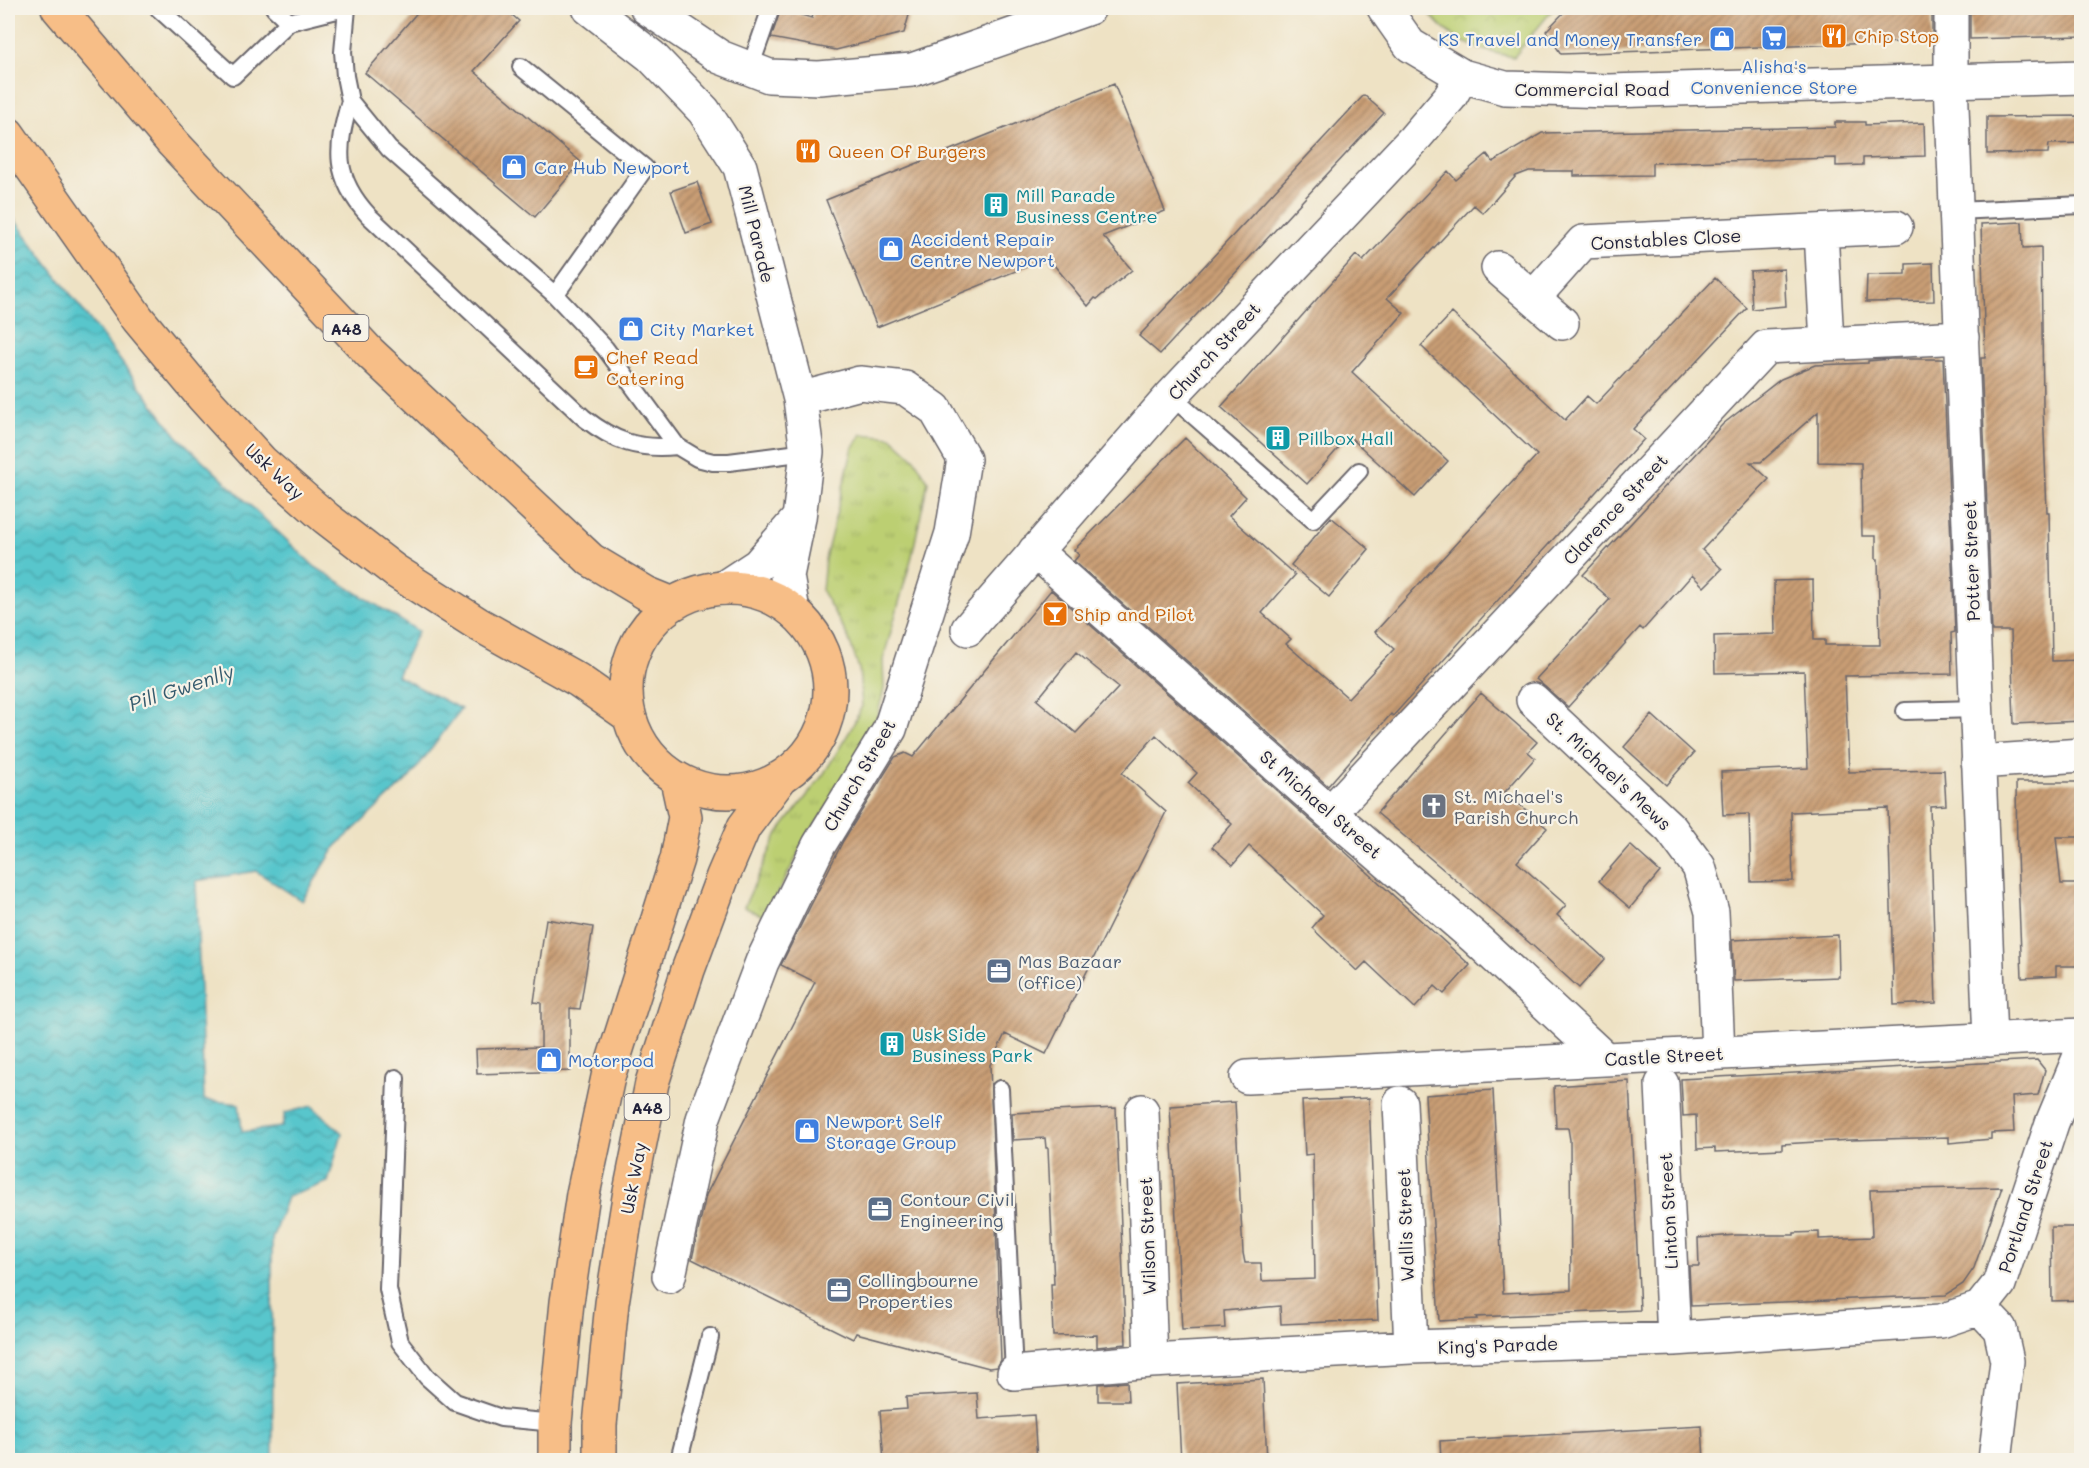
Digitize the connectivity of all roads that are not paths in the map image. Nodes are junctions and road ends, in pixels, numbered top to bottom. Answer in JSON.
{"nodes":[{"id":1,"x":58,"y":8,"type":"edge"},
{"id":2,"x":158,"y":8,"type":"edge"},
{"id":3,"x":274,"y":8,"type":"edge"},
{"id":4,"x":346,"y":8,"type":"edge"},
{"id":5,"x":589,"y":8,"type":"edge"},
{"id":6,"x":647,"y":8,"type":"edge"},
{"id":7,"x":771,"y":8,"type":"edge"},
{"id":8,"x":1384,"y":8,"type":"edge"},
{"id":9,"x":1951,"y":8,"type":"edge"},
{"id":10,"x":1071,"y":11,"type":"edge"},
{"id":11,"x":289,"y":22,"type":"junction"},
{"id":12,"x":521,"y":67,"type":"dead end"},
{"id":13,"x":750,"y":68,"type":"junction"},
{"id":14,"x":1462,"y":76,"type":"junction"},
{"id":15,"x":2082,"y":77,"type":"edge"},
{"id":16,"x":1951,"y":82,"type":"junction"},
{"id":17,"x":350,"y":101,"type":"junction"},
{"id":18,"x":8,"y":134,"type":"edge"},
{"id":19,"x":2082,"y":205,"type":"edge"},
{"id":20,"x":1957,"y":211,"type":"junction"},
{"id":21,"x":1896,"y":227,"type":"dead end"},
{"id":22,"x":1821,"y":231,"type":"junction"},
{"id":23,"x":1498,"y":268,"type":"dead end"},
{"id":24,"x":555,"y":295,"type":"junction"},
{"id":25,"x":1534,"y":297,"type":"junction"},
{"id":26,"x":1562,"y":323,"type":"dead end"},
{"id":27,"x":1962,"y":337,"type":"junction"},
{"id":28,"x":1827,"y":343,"type":"junction"},
{"id":29,"x":1171,"y":396,"type":"junction"},
{"id":30,"x":800,"y":399,"type":"junction"},
{"id":31,"x":677,"y":446,"type":"junction"},
{"id":32,"x":807,"y":452,"type":"junction"},
{"id":33,"x":1359,"y":471,"type":"dead end"},
{"id":34,"x":799,"y":518,"type":"junction"},
{"id":35,"x":1035,"y":551,"type":"junction"},
{"id":36,"x":723,"y":588,"type":"junction"},
{"id":37,"x":673,"y":604,"type":"junction"},
{"id":38,"x":793,"y":611,"type":"junction"},
{"id":39,"x":968,"y":629,"type":"dead end"},
{"id":40,"x":1533,"y":700,"type":"dead end"},
{"id":41,"x":1977,"y":709,"type":"junction"},
{"id":42,"x":1905,"y":711,"type":"dead end"},
{"id":43,"x":628,"y":716,"type":"junction"},
{"id":44,"x":2082,"y":755,"type":"edge"},
{"id":45,"x":1978,"y":762,"type":"junction"},
{"id":46,"x":780,"y":778,"type":"junction"},
{"id":47,"x":677,"y":780,"type":"junction"},
{"id":48,"x":1330,"y":813,"type":"junction"},
{"id":49,"x":2082,"y":1035,"type":"edge"},
{"id":50,"x":1990,"y":1040,"type":"junction"},
{"id":51,"x":2082,"y":1051,"type":"edge"},
{"id":52,"x":1718,"y":1053,"type":"junction"},
{"id":53,"x":1605,"y":1059,"type":"junction"},
{"id":54,"x":1247,"y":1077,"type":"dead end"},
{"id":55,"x":396,"y":1078,"type":"dead end"},
{"id":56,"x":1662,"y":1084,"type":"dead end"},
{"id":57,"x":1000,"y":1089,"type":"dead end"},
{"id":58,"x":1400,"y":1103,"type":"dead end"},
{"id":59,"x":1142,"y":1111,"type":"dead end"},
{"id":60,"x":669,"y":1276,"type":"dead end"},
{"id":61,"x":1980,"y":1308,"type":"junction"},
{"id":62,"x":710,"y":1337,"type":"dead end"},
{"id":63,"x":1674,"y":1339,"type":"junction"},
{"id":64,"x":1411,"y":1347,"type":"junction"},
{"id":65,"x":1151,"y":1361,"type":"junction"},
{"id":66,"x":1014,"y":1373,"type":"joint"},
{"id":67,"x":555,"y":1423,"type":"junction"},
{"id":68,"x":555,"y":1461,"type":"edge"},
{"id":69,"x":600,"y":1461,"type":"edge"},
{"id":70,"x":678,"y":1461,"type":"edge"},
{"id":71,"x":1995,"y":1461,"type":"edge"}],
"edges":[{"from":1,"to":37,"type":"main road","number":"A48"},
{"from":2,"to":11,"type":"lane"},
{"from":3,"to":11,"type":"lane"},
{"from":4,"to":11,"type":"lane"},
{"from":4,"to":17,"type":"lane"},
{"from":5,"to":30,"type":"street","name":"Mill Parade"},
{"from":6,"to":13,"type":"street"},
{"from":7,"to":13,"type":"lane"},
{"from":8,"to":14,"type":"street","name":"Commercial Road"},
{"from":9,"to":16,"type":"street","name":"Potter Street"},
{"from":10,"to":13,"type":"street"},
{"from":12,"to":24,"type":"lane"},
{"from":14,"to":16,"type":"street","name":"Commercial Road"},
{"from":14,"to":29,"type":"street","name":"Church Street"},
{"from":15,"to":16,"type":"street","name":"Commercial Road"},
{"from":16,"to":20,"type":"street","name":"Potter Street"},
{"from":17,"to":24,"type":"lane"},
{"from":17,"to":31,"type":"lane"},
{"from":18,"to":43,"type":"main road","name":"Usk Way"},
{"from":19,"to":20,"type":"lane"},
{"from":20,"to":27,"type":"street","name":"Potter Street"},
{"from":21,"to":22,"type":"street","name":"Constables Close"},
{"from":22,"to":25,"type":"street","name":"Constables Close"},
{"from":22,"to":28,"type":"street"},
{"from":23,"to":25,"type":"street"},
{"from":24,"to":31,"type":"lane"},
{"from":25,"to":26,"type":"street"},
{"from":27,"to":28,"type":"street","name":"Clarence Street"},
{"from":27,"to":41,"type":"street","name":"Potter Street"},
{"from":28,"to":48,"type":"street","name":"Clarence Street"},
{"from":29,"to":33,"type":"lane"},
{"from":29,"to":35,"type":"street","name":"Church Street"},
{"from":30,"to":32,"type":"street","name":"Mill Parade"},
{"from":30,"to":60,"type":"street","name":"Church Street"},
{"from":31,"to":32,"type":"lane"},
{"from":32,"to":34,"type":"street","name":"Mill Parade"},
{"from":34,"to":36,"type":"street"},
{"from":34,"to":38,"type":"street","name":"Mill Parade"},
{"from":35,"to":39,"type":"street","name":"Church Street"},
{"from":35,"to":48,"type":"street","name":"St Michael Street"},
{"from":36,"to":37,"type":"main road","number":"A48"},
{"from":36,"to":38,"type":"main road","number":"A48"},
{"from":37,"to":43,"type":"main road","number":"A48"},
{"from":38,"to":46,"type":"main road","number":"A48"},
{"from":40,"to":52,"type":"street","name":"St. Michael's Mews"},
{"from":41,"to":42,"type":"lane"},
{"from":41,"to":45,"type":"street","name":"Potter Street"},
{"from":43,"to":47,"type":"main road","number":"A48"},
{"from":44,"to":45,"type":"street"},
{"from":45,"to":50,"type":"street","name":"Potter Street"},
{"from":46,"to":47,"type":"main road","number":"A48"},
{"from":46,"to":69,"type":"main road","name":"Usk Way","number":"A48"},
{"from":47,"to":67,"type":"main road","number":"A48"},
{"from":48,"to":53,"type":"street","name":"St Michael Street"},
{"from":49,"to":50,"type":"street","name":"Castle Street"},
{"from":50,"to":52,"type":"street","name":"Castle Street"},
{"from":51,"to":61,"type":"street","name":"Portland Street"},
{"from":52,"to":53,"type":"street","name":"Castle Street"},
{"from":53,"to":54,"type":"street","name":"Castle Street"},
{"from":55,"to":67,"type":"lane"},
{"from":56,"to":63,"type":"street","name":"Linton Street"},
{"from":57,"to":66,"type":"lane"},
{"from":58,"to":64,"type":"street","name":"Wallis Street"},
{"from":59,"to":65,"type":"street","name":"Wilson Street"},
{"from":61,"to":63,"type":"street","name":"King's Parade"},
{"from":61,"to":71,"type":"street"},
{"from":62,"to":70,"type":"lane"},
{"from":63,"to":64,"type":"street","name":"King's Parade"},
{"from":64,"to":65,"type":"street","name":"King's Parade"},
{"from":65,"to":66,"type":"street","name":"King's Parade"},
{"from":67,"to":68,"type":"main road","number":"A48"}]}
